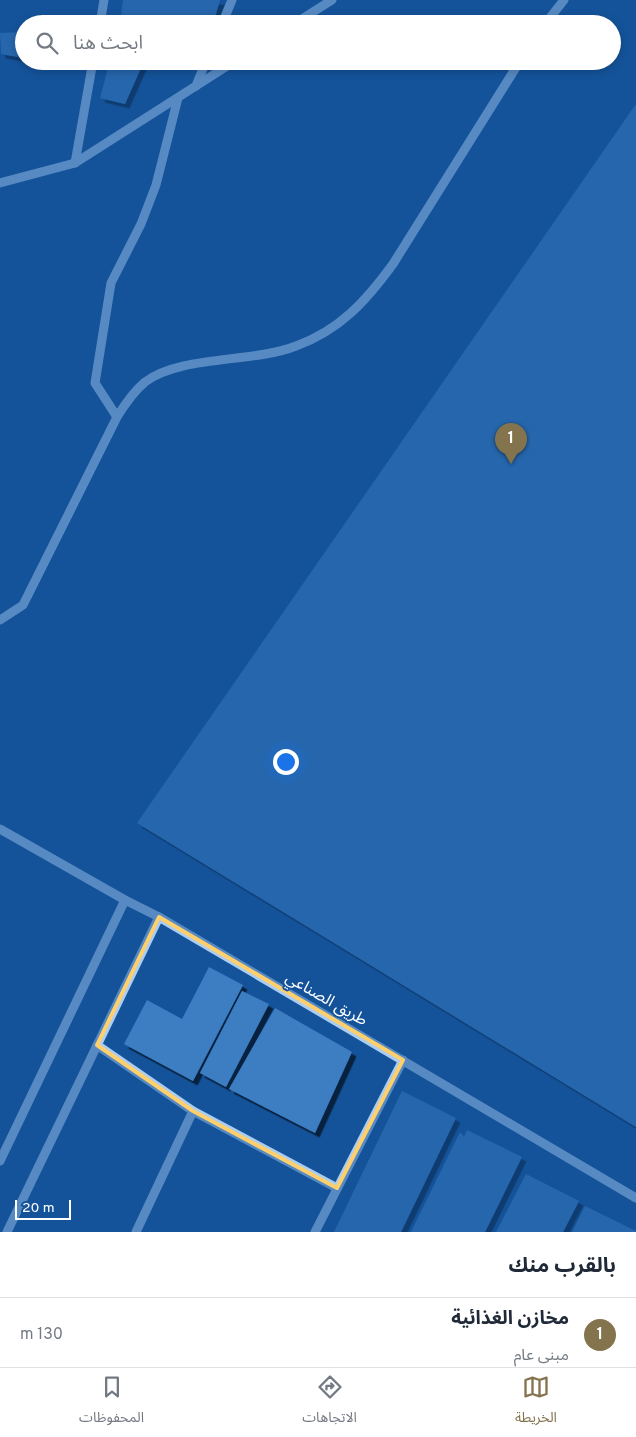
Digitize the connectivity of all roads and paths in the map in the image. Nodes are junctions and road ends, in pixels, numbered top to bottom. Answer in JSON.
{"nodes":[{"id":1,"x":104,"y":0,"type":"edge"},
{"id":2,"x":232,"y":0,"type":"edge"},
{"id":3,"x":332,"y":0,"type":"edge"},
{"id":4,"x":564,"y":0,"type":"edge"},
{"id":5,"x":102,"y":15,"type":"edge"},
{"id":6,"x":226,"y":15,"type":"edge"},
{"id":7,"x":308,"y":15,"type":"edge"},
{"id":8,"x":552,"y":15,"type":"edge"},
{"id":9,"x":91,"y":70,"type":"edge"},
{"id":10,"x":202,"y":70,"type":"edge"},
{"id":11,"x":221,"y":70,"type":"edge"},
{"id":12,"x":514,"y":70,"type":"edge"},
{"id":13,"x":196,"y":86,"type":"junction"},
{"id":14,"x":178,"y":98,"type":"junction"},
{"id":15,"x":75,"y":163,"type":"junction"},
{"id":16,"x":0,"y":183,"type":"edge"},
{"id":17,"x":117,"y":417,"type":"junction"},
{"id":18,"x":0,"y":620,"type":"edge"},
{"id":19,"x":0,"y":829,"type":"edge"},
{"id":20,"x":125,"y":900,"type":"junction"},
{"id":21,"x":159,"y":917,"type":"junction"},
{"id":22,"x":97,"y":1045,"type":"junction"},
{"id":23,"x":403,"y":1060,"type":"junction"},
{"id":24,"x":193,"y":1111,"type":"junction"},
{"id":25,"x":0,"y":1161,"type":"edge"},
{"id":26,"x":337,"y":1188,"type":"junction"},
{"id":27,"x":636,"y":1198,"type":"edge"},
{"id":28,"x":7,"y":1232,"type":"edge"},
{"id":29,"x":136,"y":1232,"type":"edge"},
{"id":30,"x":315,"y":1232,"type":"edge"}],
"edges":[{"from":1,"to":5,"type":"street"},
{"from":2,"to":6,"type":"street"},
{"from":3,"to":7,"type":"street"},
{"from":4,"to":8,"type":"street"},
{"from":9,"to":15,"type":"street"},
{"from":10,"to":13,"type":"street"},
{"from":11,"to":13,"type":"street"},
{"from":12,"to":17,"type":"street"},
{"from":13,"to":14,"type":"street"},
{"from":14,"to":15,"type":"street"},
{"from":14,"to":17,"type":"street"},
{"from":15,"to":16,"type":"street"},
{"from":17,"to":18,"type":"street"},
{"from":19,"to":20,"type":"street","name":"طريق الصناعي"},
{"from":20,"to":21,"type":"street","name":"طريق الصناعي"},
{"from":20,"to":25,"type":"street"},
{"from":21,"to":22,"type":"street"},
{"from":21,"to":23,"type":"street","name":"طريق الصناعي"},
{"from":22,"to":24,"type":"street"},
{"from":22,"to":28,"type":"street"},
{"from":23,"to":26,"type":"street"},
{"from":23,"to":27,"type":"street","name":"طريق الصناعي"},
{"from":24,"to":26,"type":"street"},
{"from":24,"to":29,"type":"street"},
{"from":26,"to":30,"type":"street"}]}
